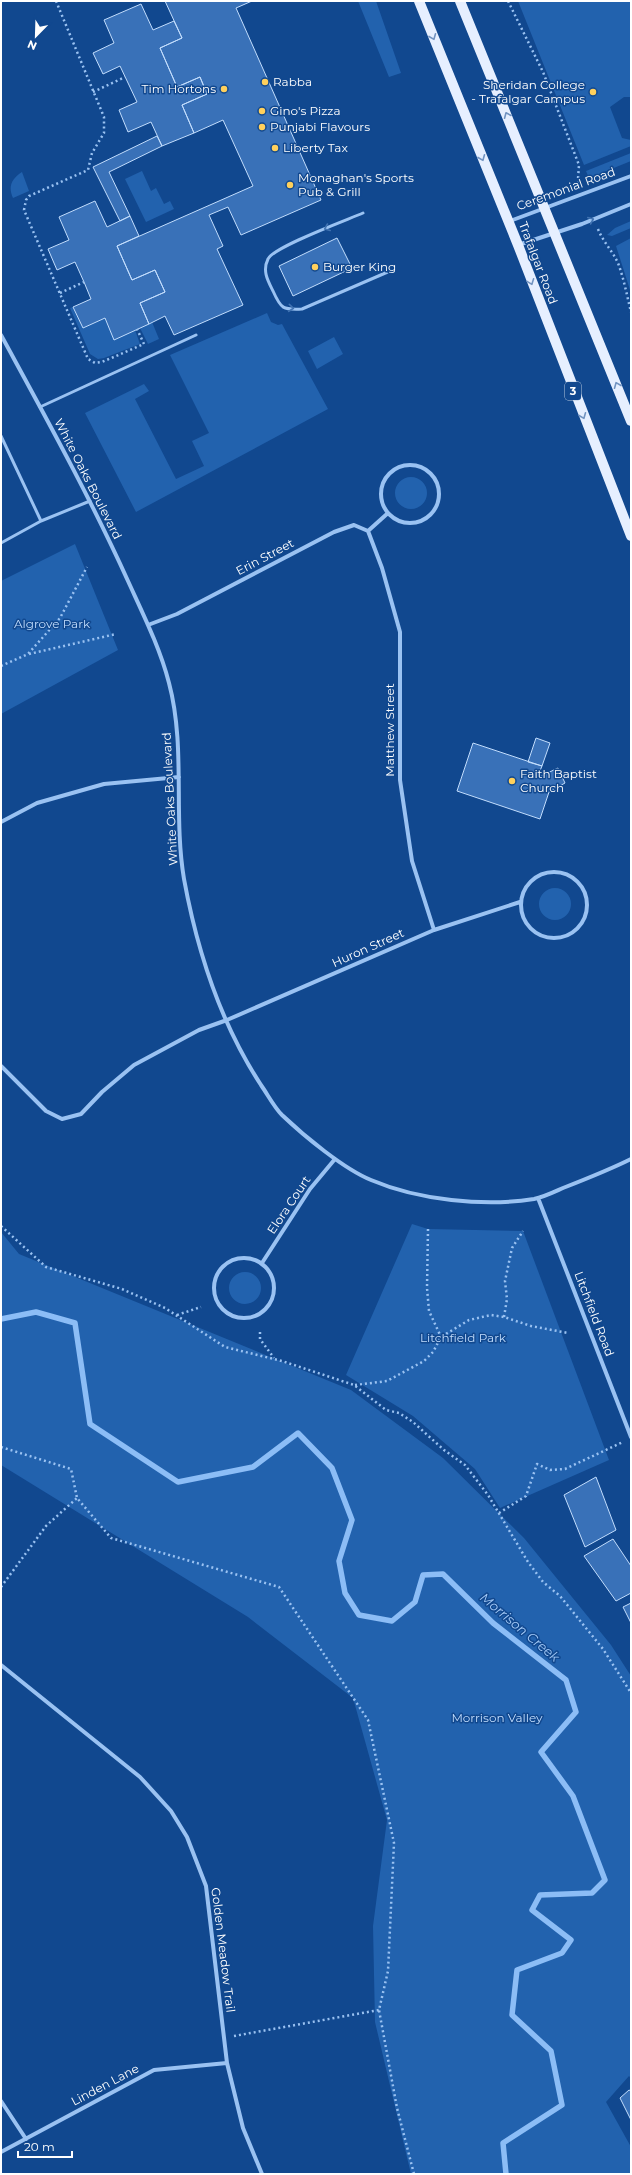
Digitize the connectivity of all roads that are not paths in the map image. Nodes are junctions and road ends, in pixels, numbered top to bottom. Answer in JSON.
{"nodes":[{"id":1,"x":419,"y":1,"type":"edge"},
{"id":2,"x":460,"y":1,"type":"edge"},
{"id":3,"x":631,"y":176,"type":"edge"},
{"id":4,"x":631,"y":204,"type":"edge"},
{"id":5,"x":545,"y":208,"type":"junction"},
{"id":6,"x":363,"y":213,"type":"dead end"},
{"id":7,"x":508,"y":221,"type":"junction"},
{"id":8,"x":555,"y":232,"type":"junction"},
{"id":9,"x":518,"y":245,"type":"junction"},
{"id":10,"x":390,"y":271,"type":"dead end"},
{"id":11,"x":1,"y":335,"type":"edge"},
{"id":12,"x":196,"y":335,"type":"dead end"},
{"id":13,"x":40,"y":406,"type":"junction"},
{"id":14,"x":631,"y":421,"type":"edge"},
{"id":15,"x":1,"y":436,"type":"edge"},
{"id":16,"x":90,"y":501,"type":"junction"},
{"id":17,"x":388,"y":514,"type":"junction"},
{"id":18,"x":41,"y":521,"type":"junction"},
{"id":19,"x":368,"y":531,"type":"junction"},
{"id":20,"x":631,"y":536,"type":"edge"},
{"id":21,"x":1,"y":543,"type":"edge"},
{"id":22,"x":148,"y":625,"type":"junction"},
{"id":23,"x":179,"y":777,"type":"junction"},
{"id":24,"x":1,"y":822,"type":"edge"},
{"id":25,"x":520,"y":902,"type":"junction"},
{"id":26,"x":434,"y":930,"type":"junction"},
{"id":27,"x":227,"y":1020,"type":"junction"},
{"id":28,"x":1,"y":1066,"type":"edge"},
{"id":29,"x":334,"y":1159,"type":"junction"},
{"id":30,"x":631,"y":1160,"type":"edge"},
{"id":31,"x":538,"y":1198,"type":"junction"},
{"id":32,"x":262,"y":1263,"type":"junction"},
{"id":33,"x":631,"y":1437,"type":"edge"},
{"id":34,"x":1,"y":1665,"type":"edge"},
{"id":35,"x":227,"y":2063,"type":"junction"},
{"id":36,"x":1,"y":2101,"type":"edge"},
{"id":37,"x":26,"y":2139,"type":"junction"},
{"id":38,"x":1,"y":2152,"type":"edge"},
{"id":39,"x":262,"y":2174,"type":"edge"}],
"edges":[{"from":1,"to":7,"type":"main road","name":"Trafalgar Road","number":"3","one_way":true},
{"from":5,"to":2,"type":"main road","one_way":true},
{"from":3,"to":5,"type":"street","name":"Ceremonial Road"},
{"from":8,"to":4,"type":"street","one_way":true},
{"from":5,"to":7,"type":"street","name":"Ceremonial Road"},
{"from":5,"to":8,"type":"main road"},
{"from":6,"to":10,"type":"lane","one_way":true},
{"from":7,"to":9,"type":"main road","name":"Trafalgar Road","number":"3"},
{"from":8,"to":9,"type":"street"},
{"from":14,"to":8,"type":"main road","one_way":true},
{"from":9,"to":20,"type":"main road","name":"Trafalgar Road","number":"3","one_way":true},
{"from":11,"to":13,"type":"street","name":"White Oaks Boulevard"},
{"from":12,"to":13,"type":"lane"},
{"from":13,"to":16,"type":"street","name":"White Oaks Boulevard"},
{"from":15,"to":18,"type":"lane"},
{"from":16,"to":18,"type":"lane"},
{"from":16,"to":22,"type":"street","name":"White Oaks Boulevard"},
{"from":17,"to":17,"type":"street"},
{"from":17,"to":19,"type":"street"},
{"from":18,"to":21,"type":"lane"},
{"from":19,"to":22,"type":"street","name":"Erin Street"},
{"from":19,"to":26,"type":"street","name":"Matthew Street"},
{"from":22,"to":23,"type":"street","name":"White Oaks Boulevard"},
{"from":23,"to":24,"type":"street"},
{"from":23,"to":27,"type":"street","name":"White Oaks Boulevard"},
{"from":25,"to":25,"type":"street"},
{"from":25,"to":26,"type":"street","name":"Huron Street"},
{"from":26,"to":27,"type":"street","name":"Huron Street"},
{"from":27,"to":28,"type":"street","name":"Huron Street"},
{"from":27,"to":29,"type":"street","name":"White Oaks Boulevard"},
{"from":29,"to":31,"type":"street","name":"White Oaks Boulevard"},
{"from":29,"to":32,"type":"street","name":"Elora Court"},
{"from":30,"to":31,"type":"street","name":"White Oaks Boulevard"},
{"from":31,"to":33,"type":"street","name":"Litchfield Road"},
{"from":32,"to":32,"type":"street"},
{"from":34,"to":35,"type":"street","name":"Golden Meadow Trail"},
{"from":35,"to":37,"type":"street","name":"Linden Lane"},
{"from":35,"to":39,"type":"street","name":"Golden Meadow Trail"},
{"from":36,"to":37,"type":"street"},
{"from":37,"to":38,"type":"street","name":"Linden Lane"}]}
